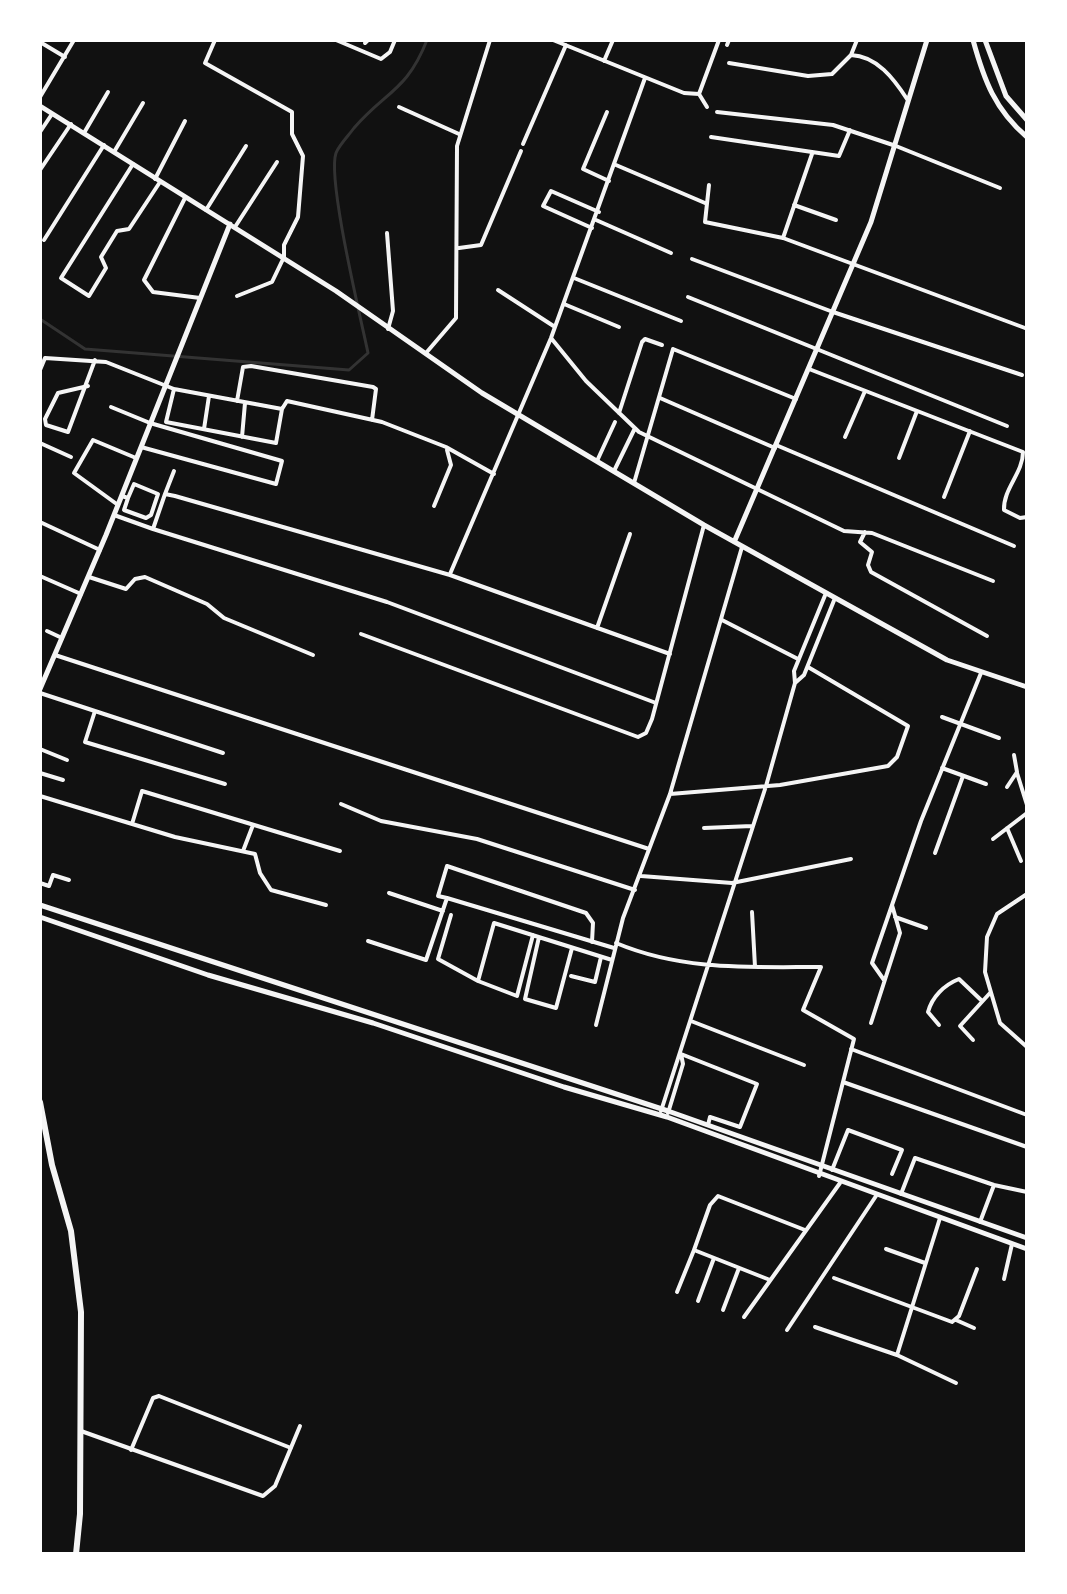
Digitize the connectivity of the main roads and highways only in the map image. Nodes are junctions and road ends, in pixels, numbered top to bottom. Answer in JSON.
{"nodes":[{"id":1,"x":40,"y":1102,"type":"edge"},
{"id":2,"x":78,"y":1554,"type":"edge"}],
"edges":[{"from":1,"to":2,"type":"main road"}]}
